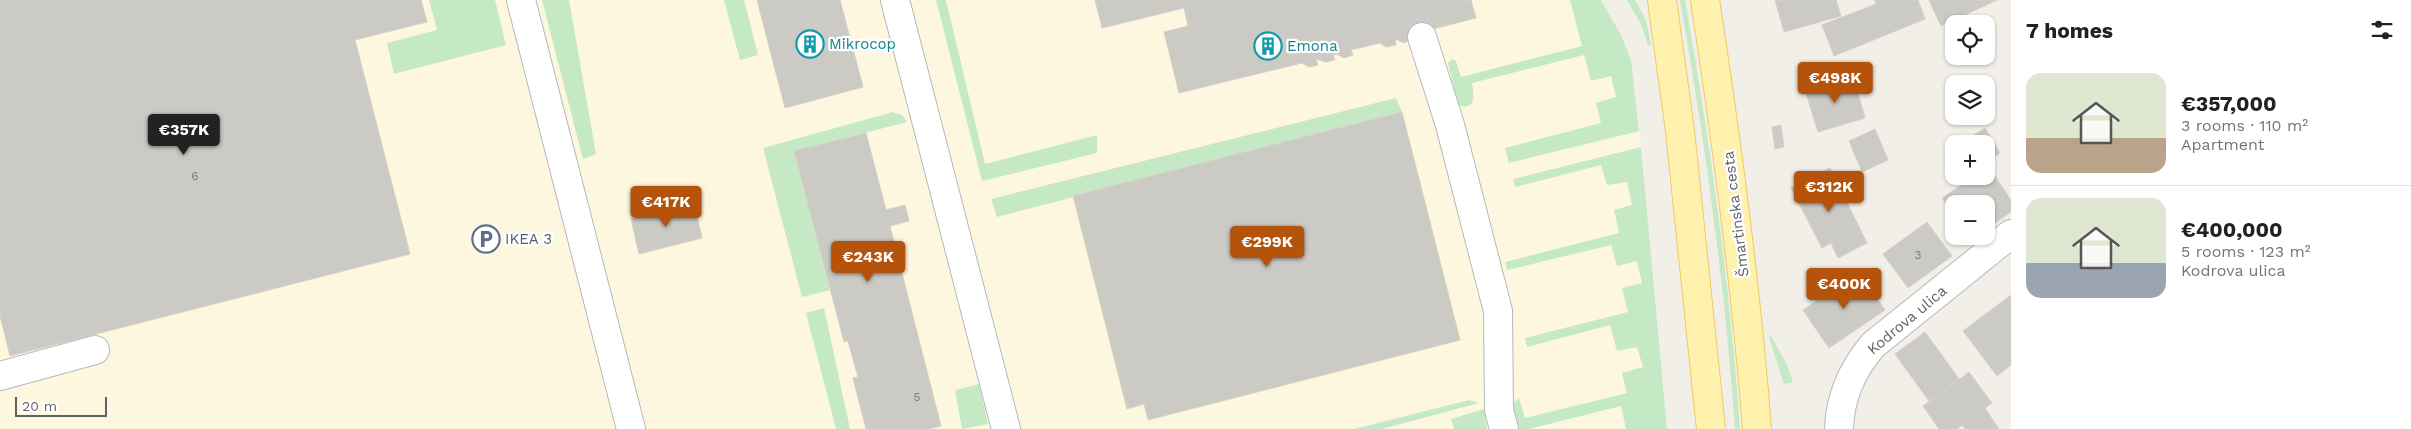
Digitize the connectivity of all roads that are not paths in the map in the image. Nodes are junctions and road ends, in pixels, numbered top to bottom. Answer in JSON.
{"nodes":[{"id":1,"x":522,"y":0,"type":"edge"},
{"id":2,"x":896,"y":0,"type":"edge"},
{"id":3,"x":1662,"y":0,"type":"edge"},
{"id":4,"x":1705,"y":0,"type":"edge"},
{"id":5,"x":1422,"y":37,"type":"tunnel mouth"},
{"id":6,"x":2011,"y":234,"type":"edge"},
{"id":7,"x":95,"y":350,"type":"dead end"},
{"id":8,"x":0,"y":376,"type":"edge"},
{"id":9,"x":631,"y":429,"type":"edge"},
{"id":10,"x":1006,"y":429,"type":"edge"},
{"id":11,"x":1504,"y":429,"type":"edge"},
{"id":12,"x":1711,"y":429,"type":"edge"},
{"id":13,"x":1757,"y":429,"type":"edge"},
{"id":14,"x":1839,"y":429,"type":"edge"}],
"edges":[{"from":1,"to":9,"type":"street"},
{"from":2,"to":10,"type":"street"},
{"from":3,"to":12,"type":"main road"},
{"from":4,"to":13,"type":"main road","name":"Šmartinska cesta"},
{"from":5,"to":11,"type":"street"},
{"from":6,"to":14,"type":"street","name":"Kodrova ulica"},
{"from":7,"to":8,"type":"street"}]}
